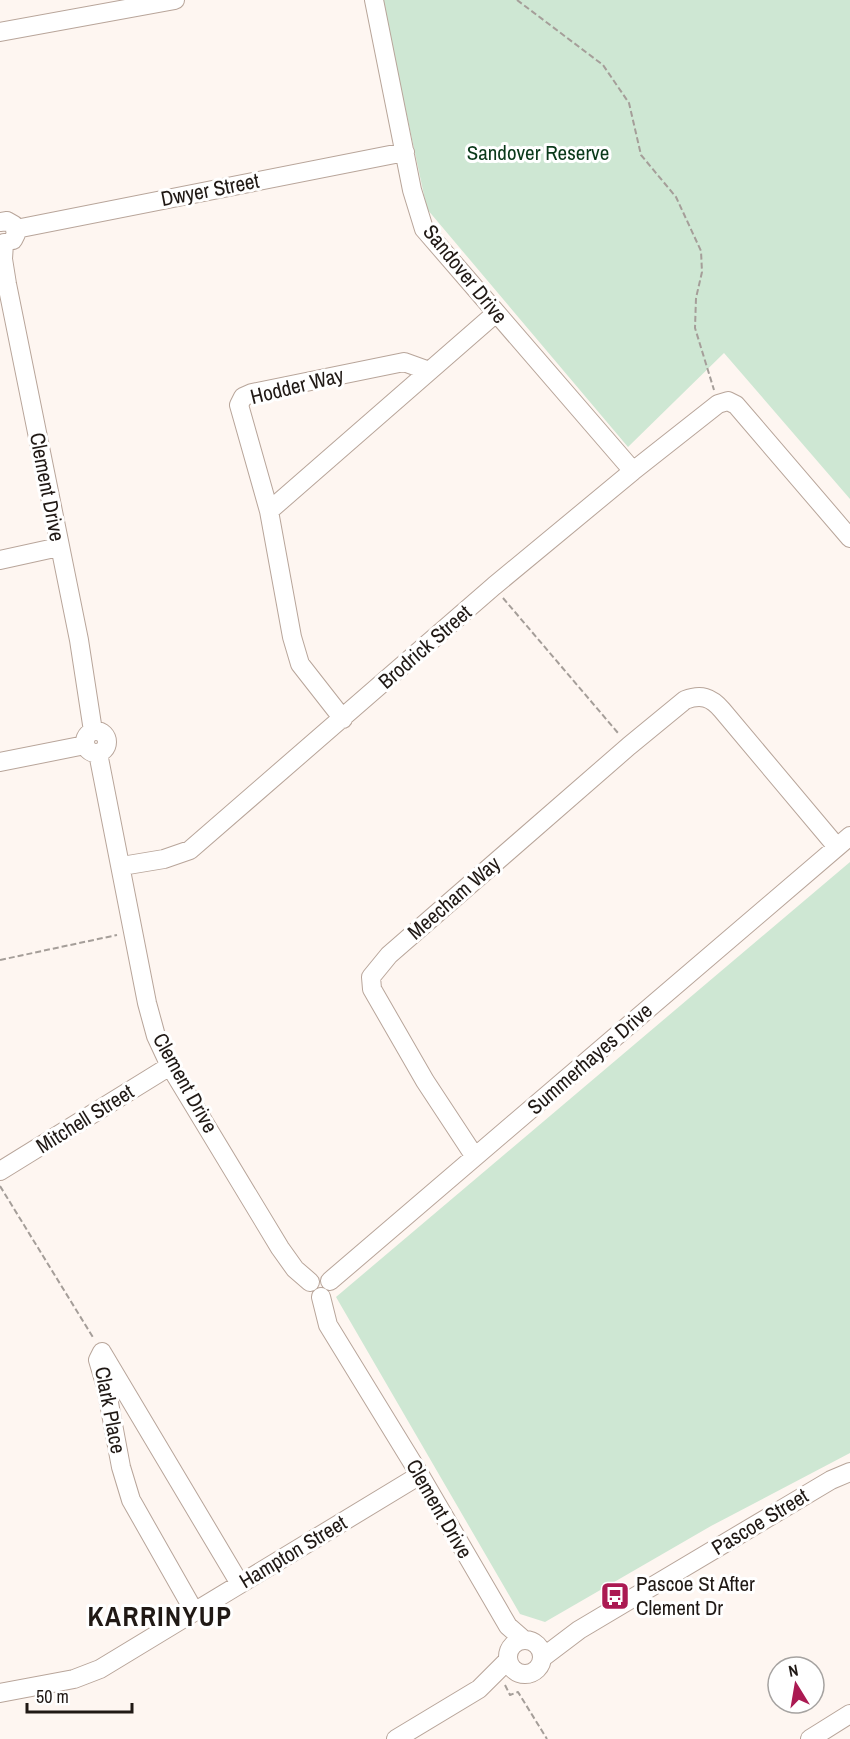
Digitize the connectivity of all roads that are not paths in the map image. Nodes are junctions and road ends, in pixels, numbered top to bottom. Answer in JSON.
{"nodes":[{"id":1,"x":175,"y":0,"type":"edge"},
{"id":2,"x":374,"y":0,"type":"edge"},
{"id":3,"x":0,"y":32,"type":"edge"},
{"id":4,"x":405,"y":152,"type":"junction"},
{"id":5,"x":5,"y":234,"type":"edge"},
{"id":6,"x":496,"y":313,"type":"junction"},
{"id":7,"x":429,"y":371,"type":"junction"},
{"id":8,"x":633,"y":471,"type":"junction"},
{"id":9,"x":269,"y":511,"type":"junction"},
{"id":10,"x":850,"y":538,"type":"edge"},
{"id":11,"x":59,"y":547,"type":"junction"},
{"id":12,"x":0,"y":560,"type":"edge"},
{"id":13,"x":343,"y":719,"type":"junction"},
{"id":14,"x":92,"y":743,"type":"junction"},
{"id":15,"x":0,"y":762,"type":"edge"},
{"id":16,"x":844,"y":842,"type":"edge"},
{"id":17,"x":122,"y":866,"type":"junction"},
{"id":18,"x":170,"y":1066,"type":"junction"},
{"id":19,"x":476,"y":1157,"type":"junction"},
{"id":20,"x":0,"y":1171,"type":"edge"},
{"id":21,"x":330,"y":1281,"type":"junction"},
{"id":22,"x":310,"y":1282,"type":"junction"},
{"id":23,"x":321,"y":1297,"type":"junction"},
{"id":24,"x":850,"y":1472,"type":"edge"},
{"id":25,"x":420,"y":1474,"type":"junction"},
{"id":26,"x":240,"y":1584,"type":"junction"},
{"id":27,"x":194,"y":1611,"type":"junction"},
{"id":28,"x":523,"y":1654,"type":"junction"},
{"id":29,"x":0,"y":1694,"type":"edge"},
{"id":30,"x":850,"y":1714,"type":"edge"},
{"id":31,"x":396,"y":1739,"type":"edge"},
{"id":32,"x":810,"y":1739,"type":"edge"}],
"edges":[{"from":1,"to":3,"type":"street"},
{"from":2,"to":4,"type":"street","name":"Sandover Drive"},
{"from":4,"to":5,"type":"street","name":"Dwyer Street"},
{"from":4,"to":6,"type":"street","name":"Sandover Drive"},
{"from":5,"to":11,"type":"street","name":"Clement Drive"},
{"from":6,"to":7,"type":"street"},
{"from":6,"to":8,"type":"street","name":"Sandover Drive"},
{"from":7,"to":9,"type":"street"},
{"from":7,"to":9,"type":"street","name":"Hodder Way"},
{"from":8,"to":10,"type":"street","name":"Brodrick Street"},
{"from":8,"to":13,"type":"street","name":"Brodrick Street"},
{"from":9,"to":13,"type":"street","name":"Hodder Way"},
{"from":11,"to":12,"type":"street"},
{"from":11,"to":14,"type":"street","name":"Clement Drive"},
{"from":13,"to":17,"type":"street","name":"Brodrick Street"},
{"from":14,"to":15,"type":"street"},
{"from":14,"to":17,"type":"street","name":"Clement Drive"},
{"from":16,"to":19,"type":"street","name":"Summerhayes Drive"},
{"from":16,"to":19,"type":"street","name":"Meecham Way"},
{"from":17,"to":18,"type":"street","name":"Clement Drive"},
{"from":18,"to":20,"type":"street","name":"Mitchell Street"},
{"from":18,"to":22,"type":"street","name":"Clement Drive"},
{"from":19,"to":21,"type":"street","name":"Summerhayes Drive"},
{"from":21,"to":22,"type":"street"},
{"from":21,"to":23,"type":"street"},
{"from":22,"to":23,"type":"street"},
{"from":23,"to":25,"type":"street","name":"Clement Drive"},
{"from":24,"to":28,"type":"street","name":"Pascoe Street"},
{"from":25,"to":26,"type":"street","name":"Hampton Street"},
{"from":25,"to":28,"type":"street","name":"Clement Drive"},
{"from":26,"to":27,"type":"street","name":"Hampton Street"},
{"from":26,"to":27,"type":"street","name":"Clark Place"},
{"from":27,"to":29,"type":"street","name":"Hampton Street"},
{"from":28,"to":31,"type":"street"},
{"from":30,"to":32,"type":"street"}]}
